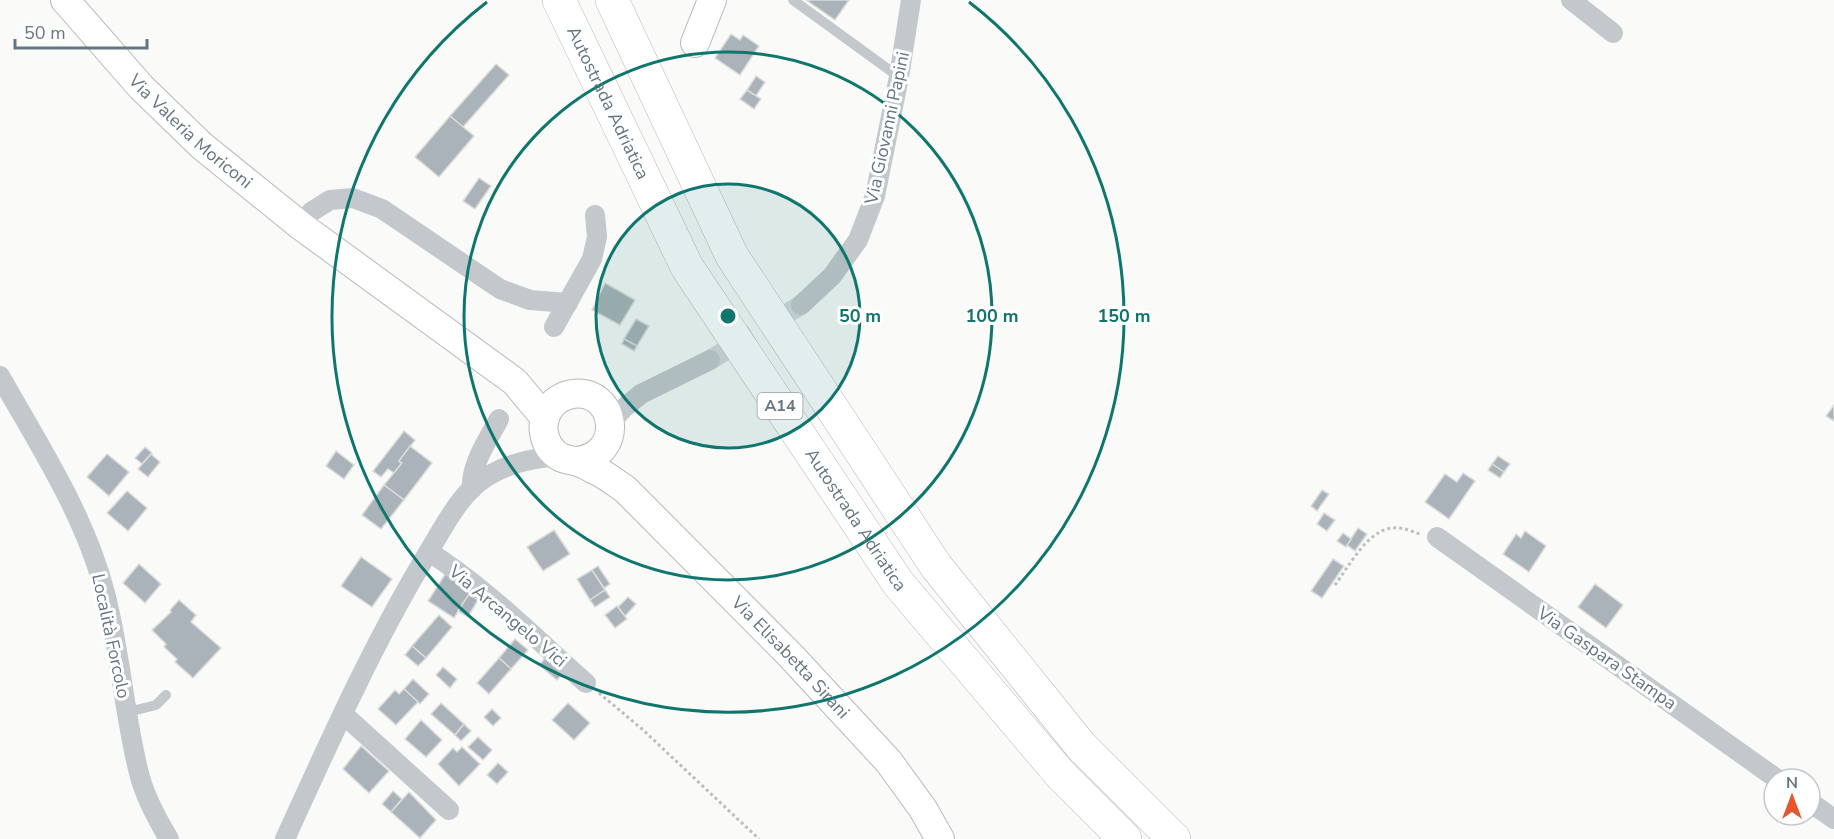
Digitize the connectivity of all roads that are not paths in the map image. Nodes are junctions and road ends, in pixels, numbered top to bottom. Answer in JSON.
{"nodes":[{"id":1,"x":65,"y":0,"type":"edge"},
{"id":2,"x":560,"y":0,"type":"edge"},
{"id":3,"x":612,"y":0,"type":"edge"},
{"id":4,"x":712,"y":0,"type":"edge"},
{"id":5,"x":793,"y":0,"type":"edge"},
{"id":6,"x":911,"y":0,"type":"edge"},
{"id":7,"x":1571,"y":0,"type":"edge"},
{"id":8,"x":1612,"y":33,"type":"dead end"},
{"id":9,"x":695,"y":43,"type":"dead end"},
{"id":10,"x":899,"y":77,"type":"junction"},
{"id":11,"x":595,"y":215,"type":"dead end"},
{"id":12,"x":301,"y":226,"type":"junction"},
{"id":13,"x":568,"y":303,"type":"junction"},
{"id":14,"x":801,"y":305,"type":"tunnel mouth"},
{"id":15,"x":554,"y":327,"type":"dead end"},
{"id":16,"x":710,"y":360,"type":"tunnel mouth"},
{"id":17,"x":0,"y":376,"type":"edge"},
{"id":18,"x":641,"y":394,"type":"junction"},
{"id":19,"x":595,"y":399,"type":"junction"},
{"id":20,"x":549,"y":416,"type":"junction"},
{"id":21,"x":499,"y":419,"type":"dead end"},
{"id":22,"x":609,"y":432,"type":"junction"},
{"id":23,"x":568,"y":459,"type":"junction"},
{"id":24,"x":514,"y":463,"type":"junction"},
{"id":25,"x":472,"y":489,"type":"junction"},
{"id":26,"x":626,"y":490,"type":"junction"},
{"id":27,"x":1437,"y":537,"type":"road end"},
{"id":28,"x":429,"y":552,"type":"junction"},
{"id":29,"x":586,"y":682,"type":"road end"},
{"id":30,"x":166,"y":695,"type":"dead end"},
{"id":31,"x":128,"y":712,"type":"junction"},
{"id":32,"x":343,"y":714,"type":"junction"},
{"id":33,"x":1762,"y":768,"type":"edge"},
{"id":34,"x":449,"y":810,"type":"dead end"},
{"id":35,"x":169,"y":839,"type":"edge"},
{"id":36,"x":285,"y":839,"type":"edge"},
{"id":37,"x":940,"y":839,"type":"edge"},
{"id":38,"x":1125,"y":839,"type":"edge"},
{"id":39,"x":1174,"y":839,"type":"edge"}],
"edges":[{"from":1,"to":12,"type":"main road","name":"Via Valeria Moriconi"},
{"from":2,"to":38,"type":"highway","name":"Autostrada Adriatica","number":"A14"},
{"from":3,"to":39,"type":"highway","number":"A14"},
{"from":4,"to":9,"type":"main road"},
{"from":5,"to":10,"type":"lane"},
{"from":6,"to":10,"type":"street","name":"Via Giovanni Papini"},
{"from":7,"to":8,"type":"street"},
{"from":10,"to":14,"type":"street","name":"Via Giovanni Papini"},
{"from":11,"to":13,"type":"street"},
{"from":12,"to":13,"type":"street"},
{"from":12,"to":20,"type":"main road","name":"Via Valeria Moriconi"},
{"from":13,"to":15,"type":"street"},
{"from":16,"to":18,"type":"street"},
{"from":17,"to":31,"type":"street","name":"Località Forcolo"},
{"from":18,"to":19,"type":"street"},
{"from":18,"to":22,"type":"street"},
{"from":19,"to":20,"type":"main road"},
{"from":19,"to":22,"type":"main road"},
{"from":20,"to":23,"type":"main road"},
{"from":20,"to":24,"type":"street"},
{"from":21,"to":25,"type":"street"},
{"from":22,"to":23,"type":"main road"},
{"from":22,"to":26,"type":"main road","name":"Via Elisabetta Sirani"},
{"from":23,"to":24,"type":"street"},
{"from":23,"to":26,"type":"main road","name":"Via Elisabetta Sirani"},
{"from":24,"to":25,"type":"street"},
{"from":25,"to":28,"type":"street"},
{"from":26,"to":37,"type":"main road","name":"Via Elisabetta Sirani"},
{"from":27,"to":33,"type":"street","name":"Via Gaspara Stampa"},
{"from":28,"to":29,"type":"street","name":"Via Arcangelo Vici"},
{"from":28,"to":32,"type":"street"},
{"from":30,"to":31,"type":"lane"},
{"from":31,"to":35,"type":"street","name":"Località Forcolo"},
{"from":32,"to":34,"type":"street"},
{"from":32,"to":36,"type":"street"}]}
